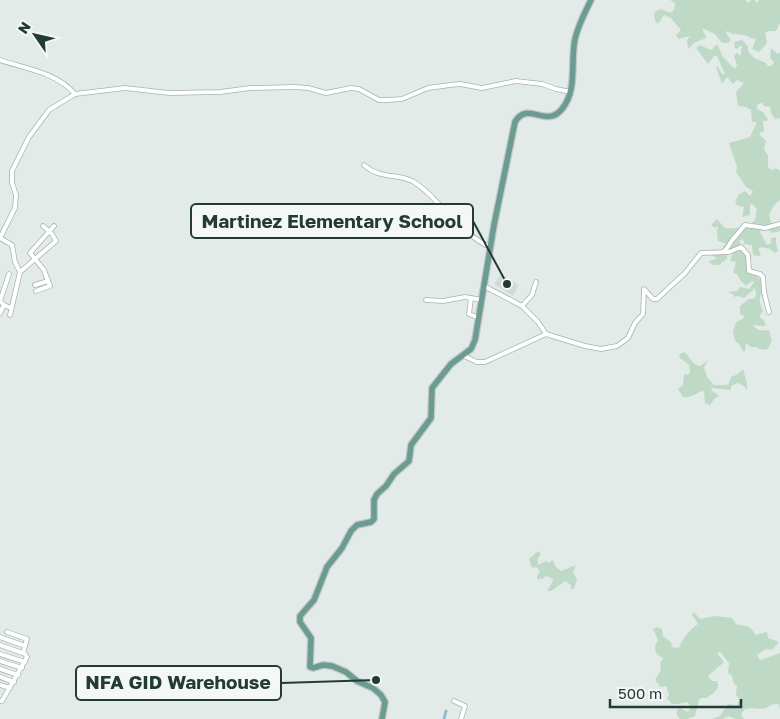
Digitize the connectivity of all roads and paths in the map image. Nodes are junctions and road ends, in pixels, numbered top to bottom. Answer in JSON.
{"nodes":[{"id":1,"x":591,"y":0,"type":"edge"},
{"id":2,"x":0,"y":60,"type":"edge"},
{"id":3,"x":571,"y":92,"type":"junction"},
{"id":4,"x":75,"y":94,"type":"junction"},
{"id":5,"x":364,"y":165,"type":"dead end"},
{"id":6,"x":780,"y":224,"type":"edge"},
{"id":7,"x":43,"y":226,"type":"dead end"},
{"id":8,"x":54,"y":226,"type":"dead end"},
{"id":9,"x":49,"y":232,"type":"junction"},
{"id":10,"x":0,"y":238,"type":"edge"},
{"id":11,"x":39,"y":243,"type":"junction"},
{"id":12,"x":490,"y":247,"type":"junction"},
{"id":13,"x":46,"y":250,"type":"junction"},
{"id":14,"x":721,"y":253,"type":"junction"},
{"id":15,"x":35,"y":260,"type":"junction"},
{"id":16,"x":20,"y":272,"type":"junction"},
{"id":17,"x":9,"y":274,"type":"dead end"},
{"id":18,"x":8,"y":279,"type":"junction"},
{"id":19,"x":18,"y":281,"type":"junction"},
{"id":20,"x":48,"y":281,"type":"junction"},
{"id":21,"x":536,"y":282,"type":"dead end"},
{"id":22,"x":40,"y":283,"type":"junction"},
{"id":23,"x":35,"y":285,"type":"dead end"},
{"id":24,"x":484,"y":286,"type":"junction"},
{"id":25,"x":42,"y":290,"type":"junction"},
{"id":26,"x":36,"y":292,"type":"dead end"},
{"id":27,"x":3,"y":293,"type":"junction"},
{"id":28,"x":14,"y":298,"type":"junction"},
{"id":29,"x":471,"y":298,"type":"junction"},
{"id":30,"x":426,"y":300,"type":"dead end"},
{"id":31,"x":482,"y":300,"type":"junction"},
{"id":32,"x":4,"y":305,"type":"junction"},
{"id":33,"x":522,"y":306,"type":"junction"},
{"id":34,"x":12,"y":308,"type":"junction"},
{"id":35,"x":769,"y":312,"type":"dead end"},
{"id":36,"x":0,"y":313,"type":"edge"},
{"id":37,"x":10,"y":315,"type":"dead end"},
{"id":38,"x":479,"y":318,"type":"junction"},
{"id":39,"x":546,"y":334,"type":"junction"},
{"id":40,"x":462,"y":355,"type":"junction"},
{"id":41,"x":7,"y":632,"type":"dead end"},
{"id":42,"x":0,"y":637,"type":"edge"},
{"id":43,"x":0,"y":646,"type":"edge"},
{"id":44,"x":24,"y":646,"type":"junction"},
{"id":45,"x":22,"y":653,"type":"junction"},
{"id":46,"x":0,"y":654,"type":"edge"},
{"id":47,"x":0,"y":661,"type":"edge"},
{"id":48,"x":25,"y":662,"type":"junction"},
{"id":49,"x":22,"y":668,"type":"junction"},
{"id":50,"x":0,"y":669,"type":"edge"},
{"id":51,"x":18,"y":675,"type":"junction"},
{"id":52,"x":0,"y":677,"type":"edge"},
{"id":53,"x":14,"y":682,"type":"junction"},
{"id":54,"x":0,"y":685,"type":"edge"},
{"id":55,"x":10,"y":688,"type":"junction"},
{"id":56,"x":0,"y":693,"type":"edge"},
{"id":57,"x":6,"y":695,"type":"junction"},
{"id":58,"x":0,"y":701,"type":"edge"},
{"id":59,"x":454,"y":701,"type":"dead end"},
{"id":60,"x":382,"y":719,"type":"edge"},
{"id":61,"x":461,"y":719,"type":"edge"}],
"edges":[{"from":1,"to":3,"type":"main road"},
{"from":2,"to":4,"type":"street"},
{"from":3,"to":4,"type":"street"},
{"from":3,"to":12,"type":"main road"},
{"from":4,"to":10,"type":"street"},
{"from":5,"to":12,"type":"street"},
{"from":6,"to":14,"type":"street"},
{"from":7,"to":9,"type":"street"},
{"from":8,"to":9,"type":"street"},
{"from":9,"to":11,"type":"street"},
{"from":9,"to":13,"type":"street"},
{"from":10,"to":16,"type":"street"},
{"from":11,"to":13,"type":"street"},
{"from":11,"to":15,"type":"street"},
{"from":12,"to":24,"type":"main road"},
{"from":13,"to":15,"type":"street"},
{"from":14,"to":35,"type":"street"},
{"from":14,"to":39,"type":"street"},
{"from":15,"to":16,"type":"street"},
{"from":15,"to":20,"type":"street"},
{"from":16,"to":19,"type":"street"},
{"from":17,"to":18,"type":"street"},
{"from":18,"to":19,"type":"street"},
{"from":18,"to":27,"type":"street"},
{"from":19,"to":28,"type":"street"},
{"from":20,"to":22,"type":"street"},
{"from":20,"to":25,"type":"street"},
{"from":21,"to":33,"type":"street"},
{"from":22,"to":23,"type":"street"},
{"from":22,"to":25,"type":"street"},
{"from":24,"to":31,"type":"main road"},
{"from":24,"to":33,"type":"street"},
{"from":25,"to":26,"type":"street"},
{"from":27,"to":28,"type":"street"},
{"from":27,"to":32,"type":"street"},
{"from":28,"to":34,"type":"street"},
{"from":29,"to":30,"type":"street"},
{"from":29,"to":31,"type":"street"},
{"from":29,"to":38,"type":"street"},
{"from":31,"to":38,"type":"main road"},
{"from":32,"to":34,"type":"street"},
{"from":32,"to":36,"type":"street"},
{"from":33,"to":39,"type":"street"},
{"from":34,"to":37,"type":"street"},
{"from":38,"to":40,"type":"main road"},
{"from":39,"to":40,"type":"street"},
{"from":40,"to":60,"type":"main road"},
{"from":41,"to":44,"type":"street"},
{"from":42,"to":44,"type":"street"},
{"from":43,"to":45,"type":"street"},
{"from":44,"to":45,"type":"street"},
{"from":45,"to":48,"type":"street"},
{"from":46,"to":48,"type":"street"},
{"from":47,"to":49,"type":"street"},
{"from":48,"to":49,"type":"street"},
{"from":49,"to":51,"type":"street"},
{"from":50,"to":51,"type":"street"},
{"from":51,"to":53,"type":"street"},
{"from":52,"to":53,"type":"street"},
{"from":53,"to":55,"type":"street"},
{"from":54,"to":55,"type":"street"},
{"from":55,"to":57,"type":"street"},
{"from":56,"to":57,"type":"street"},
{"from":57,"to":58,"type":"street"},
{"from":59,"to":61,"type":"street"}]}
